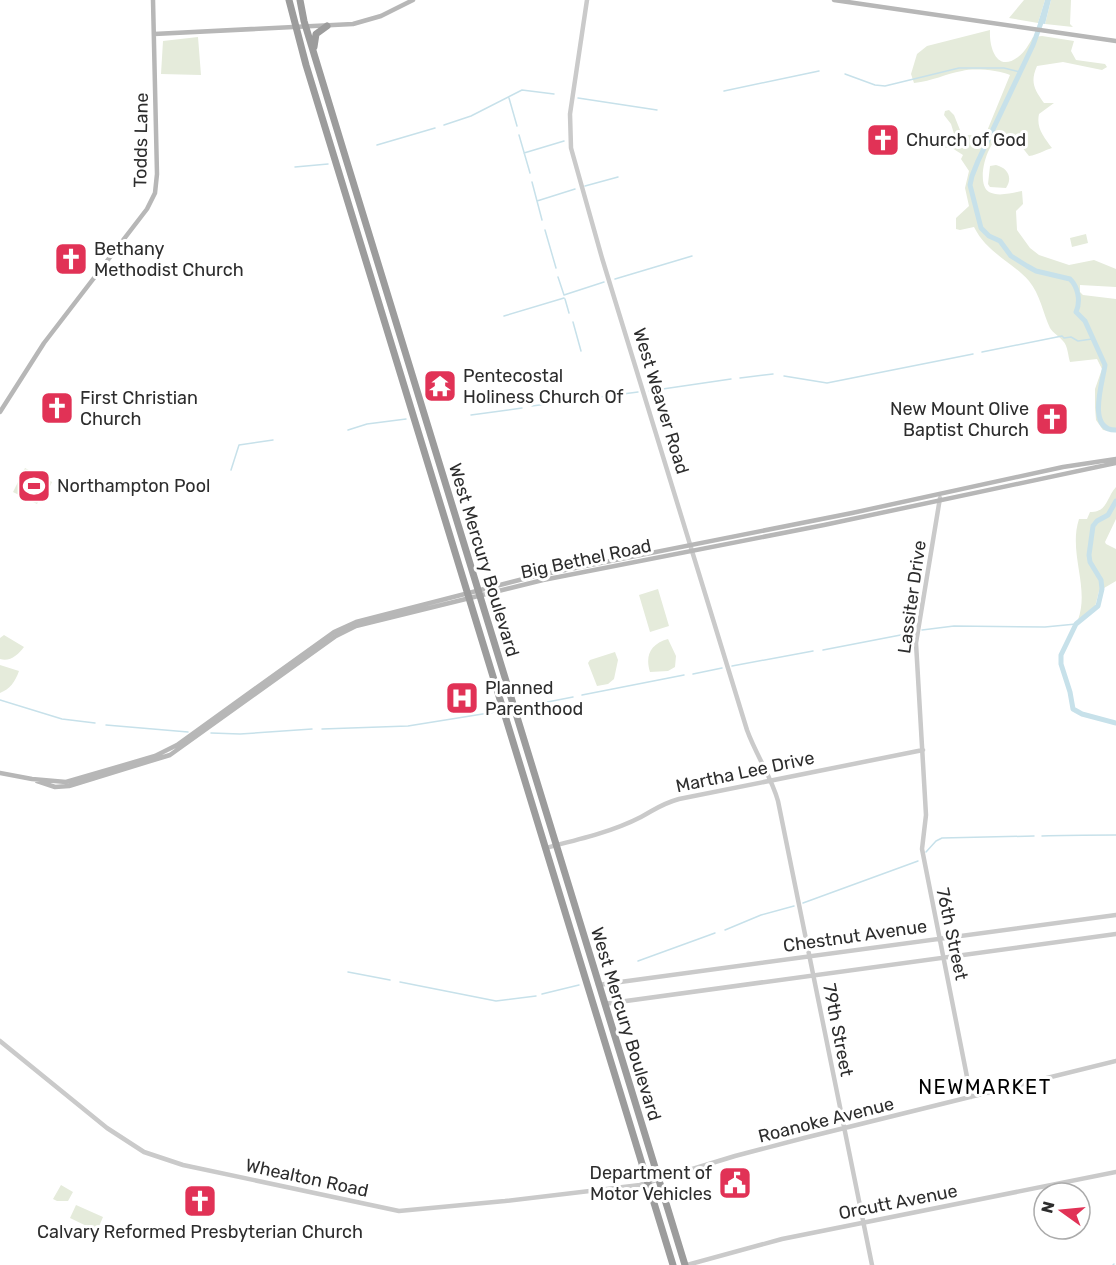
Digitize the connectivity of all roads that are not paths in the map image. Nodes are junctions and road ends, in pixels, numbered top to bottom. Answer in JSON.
{"nodes":[{"id":1,"x":153,"y":0,"type":"edge"},
{"id":2,"x":289,"y":0,"type":"edge"},
{"id":3,"x":300,"y":0,"type":"edge"},
{"id":4,"x":413,"y":0,"type":"edge"},
{"id":5,"x":587,"y":0,"type":"edge"},
{"id":6,"x":834,"y":0,"type":"edge"},
{"id":7,"x":327,"y":26,"type":"junction"},
{"id":8,"x":295,"y":27,"type":"junction"},
{"id":9,"x":306,"y":27,"type":"junction"},
{"id":10,"x":154,"y":34,"type":"junction"},
{"id":11,"x":1116,"y":41,"type":"edge"},
{"id":12,"x":314,"y":52,"type":"junction"},
{"id":13,"x":0,"y":412,"type":"edge"},
{"id":14,"x":1116,"y":461,"type":"edge"},
{"id":15,"x":940,"y":497,"type":"junction"},
{"id":16,"x":692,"y":548,"type":"junction"},
{"id":17,"x":479,"y":593,"type":"junction"},
{"id":18,"x":469,"y":596,"type":"junction"},
{"id":19,"x":402,"y":603,"type":"dead end"},
{"id":20,"x":416,"y":607,"type":"junction"},
{"id":21,"x":923,"y":750,"type":"junction"},
{"id":22,"x":151,"y":760,"type":"junction"},
{"id":23,"x":0,"y":773,"type":"edge"},
{"id":24,"x":924,"y":775,"type":"joint"},
{"id":25,"x":771,"y":780,"type":"junction"},
{"id":26,"x":778,"y":801,"type":"joint"},
{"id":27,"x":556,"y":845,"type":"junction"},
{"id":28,"x":545,"y":848,"type":"junction"},
{"id":29,"x":1116,"y":915,"type":"edge"},
{"id":30,"x":1116,"y":934,"type":"edge"},
{"id":31,"x":939,"y":938,"type":"junction"},
{"id":32,"x":810,"y":956,"type":"junction"},
{"id":33,"x":943,"y":957,"type":"junction"},
{"id":34,"x":814,"y":974,"type":"junction"},
{"id":35,"x":586,"y":979,"type":"junction"},
{"id":36,"x":598,"y":985,"type":"junction"},
{"id":37,"x":604,"y":1004,"type":"junction"},
{"id":38,"x":595,"y":1010,"type":"junction"},
{"id":39,"x":614,"y":1036,"type":"junction"},
{"id":40,"x":0,"y":1041,"type":"edge"},
{"id":41,"x":1116,"y":1061,"type":"edge"},
{"id":42,"x":971,"y":1097,"type":"junction"},
{"id":43,"x":844,"y":1128,"type":"junction"},
{"id":44,"x":1116,"y":1172,"type":"edge"},
{"id":45,"x":658,"y":1180,"type":"junction"},
{"id":46,"x":648,"y":1183,"type":"junction"},
{"id":47,"x":863,"y":1223,"type":"junction"},
{"id":48,"x":673,"y":1265,"type":"edge"},
{"id":49,"x":686,"y":1265,"type":"edge"},
{"id":50,"x":872,"y":1265,"type":"edge"}],
"edges":[{"from":1,"to":10,"type":"main road","name":"Todds Lane"},
{"from":2,"to":8,"type":"highway","name":"West Mercury Boulevard"},
{"from":3,"to":9,"type":"highway","name":"West Mercury Boulevard"},
{"from":4,"to":7,"type":"main road"},
{"from":5,"to":16,"type":"street","name":"West Weaver Road"},
{"from":6,"to":11,"type":"main road"},
{"from":7,"to":9,"type":"main road"},
{"from":7,"to":12,"type":"highway"},
{"from":8,"to":9,"type":"main road"},
{"from":8,"to":10,"type":"main road"},
{"from":8,"to":18,"type":"highway","name":"West Mercury Boulevard"},
{"from":9,"to":12,"type":"highway","name":"West Mercury Boulevard"},
{"from":10,"to":13,"type":"main road","name":"Todds Lane"},
{"from":12,"to":17,"type":"highway","name":"West Mercury Boulevard"},
{"from":14,"to":15,"type":"main road","name":"Big Bethel Road"},
{"from":15,"to":16,"type":"main road","name":"Big Bethel Road"},
{"from":15,"to":21,"type":"street","name":"Lassiter Drive"},
{"from":16,"to":17,"type":"main road","name":"Big Bethel Road"},
{"from":16,"to":25,"type":"street","name":"West Weaver Road"},
{"from":17,"to":18,"type":"main road","name":"Big Bethel Road"},
{"from":17,"to":27,"type":"highway","name":"West Mercury Boulevard"},
{"from":18,"to":20,"type":"main road","name":"Big Bethel Road"},
{"from":18,"to":22,"type":"main road","name":"Big Bethel Road"},
{"from":18,"to":28,"type":"highway","name":"West Mercury Boulevard"},
{"from":19,"to":20,"type":"main road"},
{"from":20,"to":22,"type":"main road","name":"Big Bethel Road"},
{"from":21,"to":24,"type":"street","name":"Lassiter Drive"},
{"from":21,"to":25,"type":"street","name":"Martha Lee Drive"},
{"from":22,"to":23,"type":"main road","name":"Big Bethel Road"},
{"from":24,"to":31,"type":"street","name":"76th Street"},
{"from":25,"to":26,"type":"street","name":"West Weaver Road"},
{"from":25,"to":27,"type":"street","name":"Martha Lee Drive"},
{"from":26,"to":32,"type":"street","name":"79th Street"},
{"from":27,"to":28,"type":"street","name":"Martha Lee Drive"},
{"from":27,"to":36,"type":"highway","name":"West Mercury Boulevard"},
{"from":28,"to":35,"type":"highway","name":"West Mercury Boulevard"},
{"from":29,"to":31,"type":"street","name":"Chestnut Avenue"},
{"from":30,"to":33,"type":"street","name":"Chestnut Avenue"},
{"from":31,"to":32,"type":"street","name":"Chestnut Avenue"},
{"from":31,"to":33,"type":"street","name":"76th Street"},
{"from":32,"to":34,"type":"street","name":"79th Street"},
{"from":32,"to":36,"type":"street","name":"Chestnut Avenue"},
{"from":33,"to":34,"type":"street","name":"Chestnut Avenue"},
{"from":33,"to":42,"type":"street","name":"76th Street"},
{"from":34,"to":37,"type":"street","name":"Chestnut Avenue"},
{"from":34,"to":43,"type":"street","name":"79th Street"},
{"from":35,"to":37,"type":"highway"},
{"from":35,"to":38,"type":"highway","name":"West Mercury Boulevard"},
{"from":36,"to":37,"type":"highway","name":"West Mercury Boulevard"},
{"from":37,"to":39,"type":"highway","name":"West Mercury Boulevard"},
{"from":38,"to":39,"type":"highway"},
{"from":38,"to":46,"type":"highway","name":"West Mercury Boulevard"},
{"from":39,"to":45,"type":"highway","name":"West Mercury Boulevard"},
{"from":40,"to":46,"type":"street","name":"Whealton Road"},
{"from":41,"to":42,"type":"street","name":"Roanoke Avenue"},
{"from":42,"to":43,"type":"street","name":"Roanoke Avenue"},
{"from":43,"to":45,"type":"street","name":"Roanoke Avenue"},
{"from":43,"to":47,"type":"street","name":"79th Street"},
{"from":44,"to":47,"type":"street","name":"Orcutt Avenue"},
{"from":45,"to":46,"type":"street","name":"Roanoke Avenue"},
{"from":45,"to":49,"type":"highway","name":"West Mercury Boulevard"},
{"from":46,"to":48,"type":"highway","name":"West Mercury Boulevard"},
{"from":47,"to":49,"type":"street","name":"Orcutt Avenue"},
{"from":47,"to":50,"type":"street","name":"79th Street"}]}
